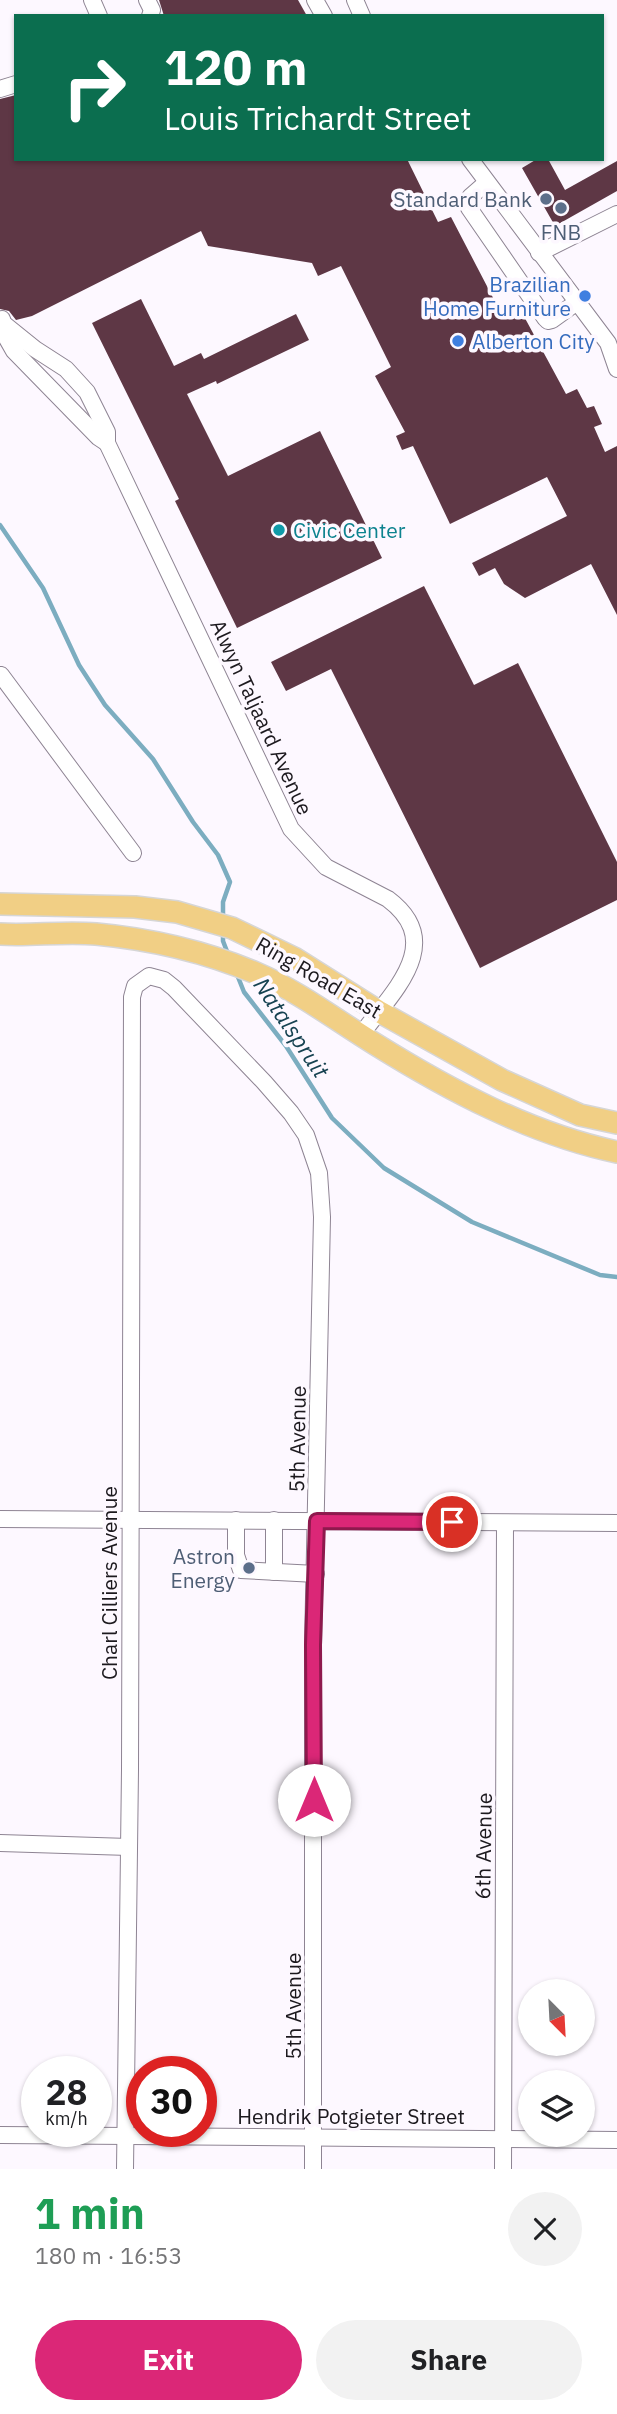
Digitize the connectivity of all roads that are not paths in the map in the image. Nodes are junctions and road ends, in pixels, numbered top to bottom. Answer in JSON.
{"nodes":[{"id":1,"x":471,"y":161,"type":"edge"},
{"id":2,"x":486,"y":183,"type":"junction"},
{"id":3,"x":617,"y":214,"type":"edge"},
{"id":4,"x":540,"y":253,"type":"junction"},
{"id":5,"x":577,"y":302,"type":"junction"},
{"id":6,"x":66,"y":369,"type":"junction"},
{"id":7,"x":617,"y":369,"type":"edge"},
{"id":8,"x":70,"y":408,"type":"junction"},
{"id":9,"x":107,"y":443,"type":"junction"},
{"id":10,"x":0,"y":675,"type":"edge"},
{"id":11,"x":133,"y":853,"type":"dead end"},
{"id":12,"x":0,"y":904,"type":"edge"},
{"id":13,"x":0,"y":934,"type":"edge"},
{"id":14,"x":132,"y":997,"type":"joint"},
{"id":15,"x":378,"y":1011,"type":"junction"},
{"id":16,"x":362,"y":1035,"type":"junction"},
{"id":17,"x":617,"y":1123,"type":"edge"},
{"id":18,"x":617,"y":1152,"type":"edge"},
{"id":19,"x":130,"y":1518,"type":"junction"},
{"id":20,"x":0,"y":1519,"type":"edge"},
{"id":21,"x":236,"y":1520,"type":"junction"},
{"id":22,"x":274,"y":1520,"type":"junction"},
{"id":23,"x":317,"y":1521,"type":"junction"},
{"id":24,"x":616,"y":1522,"type":"edge"},
{"id":25,"x":505,"y":1523,"type":"junction"},
{"id":26,"x":274,"y":1572,"type":"junction"},
{"id":27,"x":316,"y":1574,"type":"junction"},
{"id":28,"x":0,"y":1843,"type":"edge"},
{"id":29,"x":129,"y":1847,"type":"junction"},
{"id":30,"x":127,"y":2056,"type":"edge"},
{"id":31,"x":0,"y":2135,"type":"edge"},
{"id":32,"x":126,"y":2136,"type":"joint"},
{"id":33,"x":217,"y":2136,"type":"edge"},
{"id":34,"x":313,"y":2137,"type":"junction"},
{"id":35,"x":503,"y":2137,"type":"junction"},
{"id":36,"x":617,"y":2140,"type":"edge"},
{"id":37,"x":124,"y":2169,"type":"edge"},
{"id":38,"x":313,"y":2169,"type":"edge"},
{"id":39,"x":503,"y":2169,"type":"edge"}],
"edges":[{"from":1,"to":2,"type":"street"},
{"from":2,"to":4,"type":"street"},
{"from":2,"to":5,"type":"street"},
{"from":3,"to":4,"type":"street"},
{"from":4,"to":5,"type":"street"},
{"from":5,"to":7,"type":"street"},
{"from":6,"to":8,"type":"street"},
{"from":6,"to":8,"type":"street","name":"Alwyn Taljaard Avenue"},
{"from":6,"to":9,"type":"street","name":"Alwyn Taljaard Avenue"},
{"from":8,"to":9,"type":"street","name":"Alwyn Taljaard Avenue"},
{"from":9,"to":15,"type":"street","name":"Alwyn Taljaard Avenue"},
{"from":10,"to":11,"type":"street"},
{"from":12,"to":15,"type":"main road","name":"Ring Road East"},
{"from":13,"to":16,"type":"main road","name":"Ring Road East"},
{"from":14,"to":19,"type":"street","name":"Charl Cilliers Avenue"},
{"from":14,"to":23,"type":"street","name":"5th Avenue"},
{"from":15,"to":16,"type":"street","name":"Alwyn Taljaard Avenue"},
{"from":15,"to":17,"type":"main road","name":"Ring Road East"},
{"from":16,"to":18,"type":"main road","name":"Ring Road East"},
{"from":19,"to":20,"type":"street"},
{"from":19,"to":21,"type":"street"},
{"from":19,"to":29,"type":"street","name":"Charl Cilliers Avenue"},
{"from":21,"to":22,"type":"street"},
{"from":21,"to":26,"type":"street"},
{"from":22,"to":23,"type":"street"},
{"from":22,"to":26,"type":"street"},
{"from":23,"to":25,"type":"street"},
{"from":23,"to":27,"type":"street","name":"5th Avenue"},
{"from":24,"to":25,"type":"street"},
{"from":25,"to":35,"type":"street","name":"6th Avenue"},
{"from":26,"to":27,"type":"street"},
{"from":27,"to":34,"type":"street","name":"5th Avenue"},
{"from":28,"to":29,"type":"street"},
{"from":29,"to":30,"type":"street","name":"Charl Cilliers Avenue"},
{"from":31,"to":32,"type":"street","name":"Hendrik Potgieter Street"},
{"from":32,"to":37,"type":"street","name":"Charl Cilliers Avenue"},
{"from":33,"to":34,"type":"street","name":"Hendrik Potgieter Street"},
{"from":34,"to":35,"type":"street","name":"Hendrik Potgieter Street"},
{"from":34,"to":38,"type":"street","name":"5th Avenue"},
{"from":35,"to":36,"type":"street","name":"Hendrik Potgieter Street"},
{"from":35,"to":39,"type":"street","name":"6th Avenue"}]}
